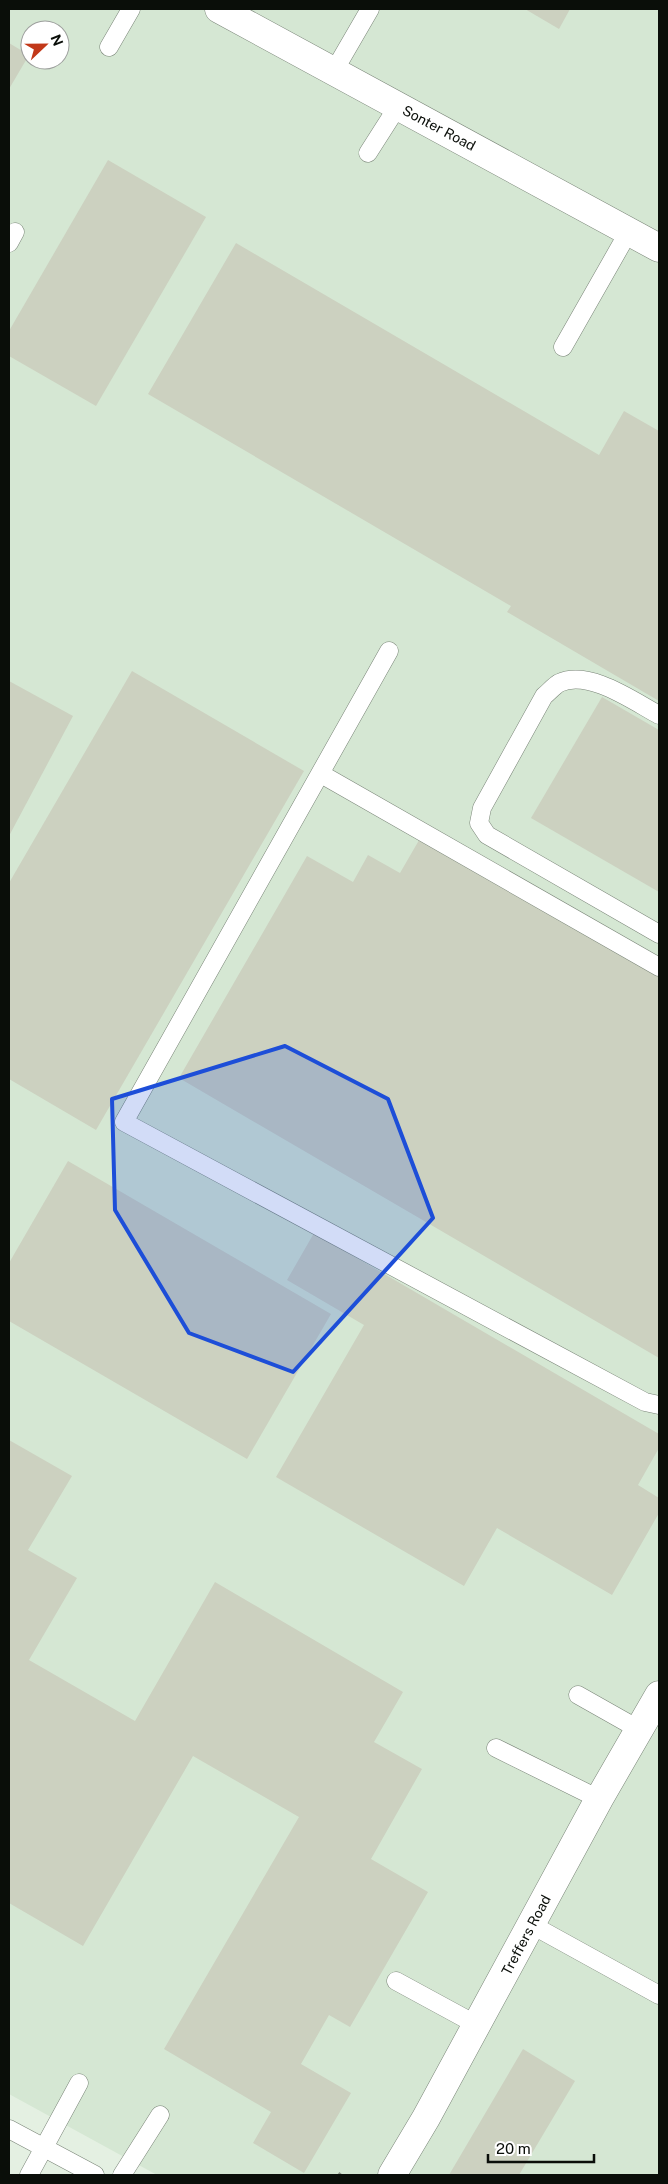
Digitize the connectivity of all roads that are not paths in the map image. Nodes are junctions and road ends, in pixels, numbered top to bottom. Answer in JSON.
{"nodes":[{"id":1,"x":132,"y":9,"type":"edge"},
{"id":2,"x":219,"y":9,"type":"edge"},
{"id":3,"x":370,"y":9,"type":"edge"},
{"id":4,"x":109,"y":48,"type":"dead end"},
{"id":5,"x":334,"y":71,"type":"junction"},
{"id":6,"x":398,"y":106,"type":"junction"},
{"id":7,"x":368,"y":153,"type":"dead end"},
{"id":8,"x":629,"y":231,"type":"junction"},
{"id":9,"x":659,"y":248,"type":"edge"},
{"id":10,"x":563,"y":347,"type":"dead end"},
{"id":11,"x":389,"y":651,"type":"dead end"},
{"id":12,"x":659,"y":715,"type":"edge"},
{"id":13,"x":321,"y":774,"type":"junction"},
{"id":14,"x":659,"y":934,"type":"edge"},
{"id":15,"x":659,"y":967,"type":"edge"},
{"id":16,"x":659,"y":1405,"type":"edge"},
{"id":17,"x":578,"y":1695,"type":"dead end"},
{"id":18,"x":659,"y":1695,"type":"edge"},
{"id":19,"x":640,"y":1730,"type":"junction"},
{"id":20,"x":496,"y":1748,"type":"dead end"},
{"id":21,"x":599,"y":1799,"type":"junction"},
{"id":22,"x":532,"y":1924,"type":"junction"},
{"id":23,"x":396,"y":1981,"type":"dead end"},
{"id":24,"x":659,"y":1995,"type":"edge"},
{"id":25,"x":477,"y":2025,"type":"junction"},
{"id":26,"x":80,"y":2083,"type":"dead end"},
{"id":27,"x":160,"y":2114,"type":"dead end"},
{"id":28,"x":9,"y":2128,"type":"edge"},
{"id":29,"x":43,"y":2147,"type":"junction"},
{"id":30,"x":29,"y":2175,"type":"edge"},
{"id":31,"x":95,"y":2175,"type":"edge"},
{"id":32,"x":122,"y":2175,"type":"edge"},
{"id":33,"x":392,"y":2175,"type":"edge"}],
"edges":[{"from":1,"to":4,"type":"lane"},
{"from":2,"to":5,"type":"street","name":"Sonter Road"},
{"from":3,"to":5,"type":"lane"},
{"from":5,"to":6,"type":"street","name":"Sonter Road"},
{"from":6,"to":7,"type":"lane"},
{"from":6,"to":8,"type":"street","name":"Sonter Road"},
{"from":8,"to":9,"type":"street","name":"Sonter Road"},
{"from":8,"to":10,"type":"lane"},
{"from":11,"to":13,"type":"lane"},
{"from":12,"to":14,"type":"lane"},
{"from":13,"to":15,"type":"lane"},
{"from":13,"to":16,"type":"lane"},
{"from":17,"to":19,"type":"lane"},
{"from":18,"to":19,"type":"street","name":"Treffers Road"},
{"from":19,"to":21,"type":"street","name":"Treffers Road"},
{"from":20,"to":21,"type":"lane"},
{"from":21,"to":22,"type":"street","name":"Treffers Road"},
{"from":22,"to":24,"type":"lane"},
{"from":22,"to":25,"type":"street","name":"Treffers Road"},
{"from":23,"to":25,"type":"lane"},
{"from":25,"to":33,"type":"street","name":"Treffers Road"},
{"from":26,"to":29,"type":"lane"},
{"from":27,"to":32,"type":"lane"},
{"from":28,"to":29,"type":"lane"},
{"from":29,"to":30,"type":"lane"},
{"from":29,"to":31,"type":"lane"}]}
